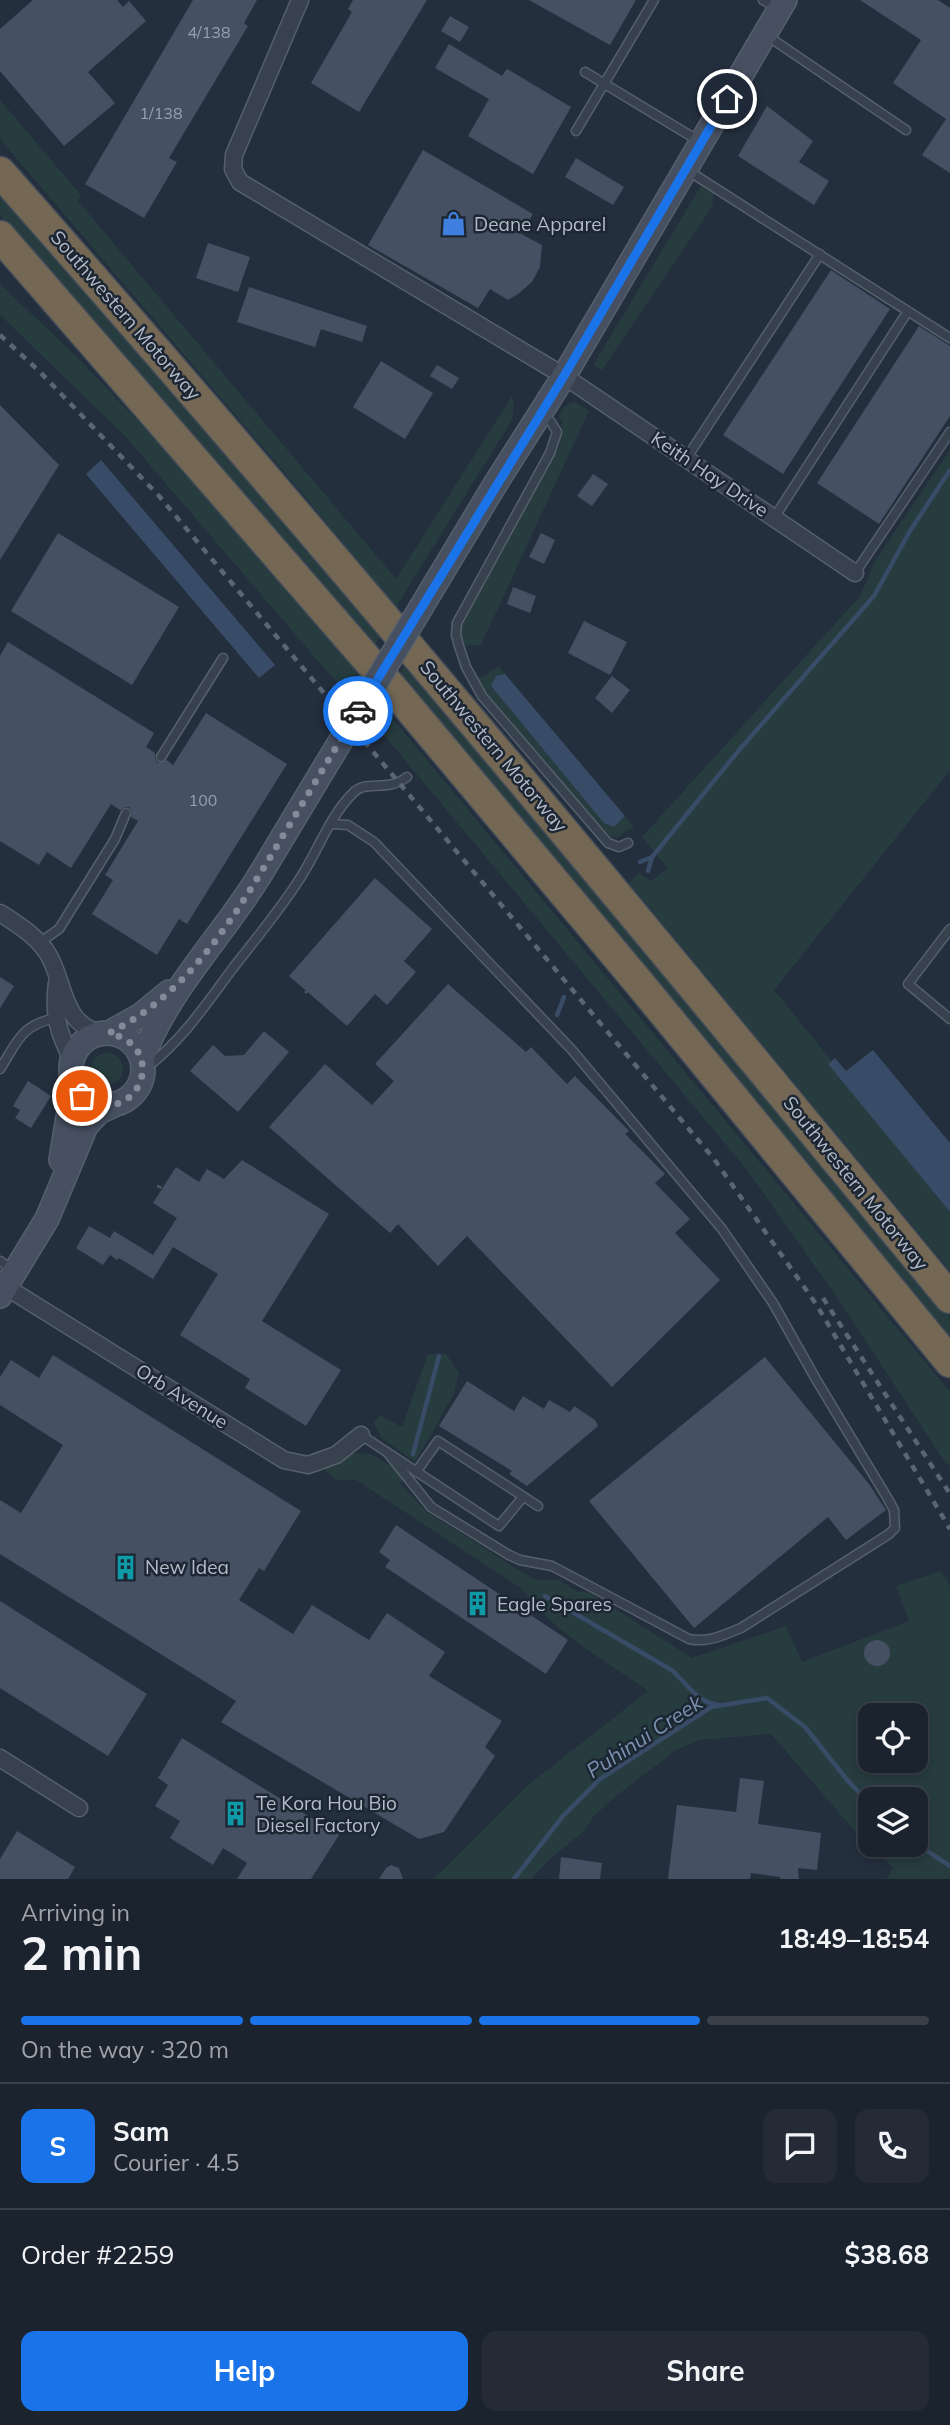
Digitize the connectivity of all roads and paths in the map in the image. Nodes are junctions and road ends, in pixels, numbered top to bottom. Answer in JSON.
{"nodes":[{"id":1,"x":300,"y":0,"type":"edge"},
{"id":2,"x":654,"y":0,"type":"edge"},
{"id":3,"x":776,"y":3,"type":"edge"},
{"id":4,"x":765,"y":34,"type":"junction"},
{"id":5,"x":585,"y":72,"type":"dead end"},
{"id":6,"x":604,"y":84,"type":"junction"},
{"id":7,"x":905,"y":130,"type":"dead end"},
{"id":8,"x":576,"y":131,"type":"dead end"},
{"id":9,"x":702,"y":142,"type":"junction"},
{"id":10,"x":686,"y":169,"type":"junction"},
{"id":11,"x":0,"y":172,"type":"edge"},
{"id":12,"x":0,"y":236,"type":"edge"},
{"id":13,"x":820,"y":254,"type":"junction"},
{"id":14,"x":0,"y":267,"type":"edge"},
{"id":15,"x":908,"y":311,"type":"junction"},
{"id":16,"x":950,"y":338,"type":"edge"},
{"id":17,"x":564,"y":376,"type":"junction"},
{"id":18,"x":155,"y":412,"type":"junction"},
{"id":19,"x":540,"y":415,"type":"junction"},
{"id":20,"x":950,"y":432,"type":"edge"},
{"id":21,"x":686,"y":458,"type":"junction"},
{"id":22,"x":774,"y":518,"type":"junction"},
{"id":23,"x":855,"y":573,"type":"joint"},
{"id":24,"x":223,"y":658,"type":"dead end"},
{"id":25,"x":161,"y":757,"type":"dead end"},
{"id":26,"x":407,"y":777,"type":"dead end"},
{"id":27,"x":126,"y":813,"type":"dead end"},
{"id":28,"x":331,"y":824,"type":"junction"},
{"id":29,"x":628,"y":843,"type":"dead end"},
{"id":30,"x":0,"y":913,"type":"edge"},
{"id":31,"x":950,"y":929,"type":"edge"},
{"id":32,"x":39,"y":943,"type":"junction"},
{"id":33,"x":188,"y":976,"type":"junction"},
{"id":34,"x":57,"y":981,"type":"junction"},
{"id":35,"x":55,"y":1018,"type":"junction"},
{"id":36,"x":950,"y":1019,"type":"edge"},
{"id":37,"x":105,"y":1033,"type":"junction"},
{"id":38,"x":143,"y":1064,"type":"junction"},
{"id":39,"x":72,"y":1068,"type":"junction"},
{"id":40,"x":0,"y":1069,"type":"edge"},
{"id":41,"x":114,"y":1105,"type":"junction"},
{"id":42,"x":158,"y":1186,"type":"dead end"},
{"id":43,"x":162,"y":1188,"type":"dead end"},
{"id":44,"x":57,"y":1191,"type":"junction"},
{"id":45,"x":5,"y":1279,"type":"edge"},
{"id":46,"x":950,"y":1298,"type":"edge"},
{"id":47,"x":950,"y":1362,"type":"edge"},
{"id":48,"x":361,"y":1435,"type":"joint"},
{"id":49,"x":387,"y":1452,"type":"junction"},
{"id":50,"x":416,"y":1472,"type":"junction"},
{"id":51,"x":523,"y":1497,"type":"junction"},
{"id":52,"x":538,"y":1506,"type":"dead end"},
{"id":53,"x":0,"y":1758,"type":"edge"},
{"id":54,"x":79,"y":1808,"type":"dead end"}],
"edges":[{"from":1,"to":17,"type":"street","name":"Keith Hay Drive"},
{"from":2,"to":6,"type":"lane"},
{"from":3,"to":4,"type":"main road"},
{"from":4,"to":7,"type":"lane"},
{"from":4,"to":9,"type":"main road"},
{"from":5,"to":6,"type":"lane"},
{"from":6,"to":8,"type":"lane"},
{"from":6,"to":9,"type":"lane"},
{"from":9,"to":10,"type":"main road"},
{"from":10,"to":13,"type":"lane"},
{"from":10,"to":17,"type":"main road"},
{"from":11,"to":46,"type":"highway","name":"Southwestern Motorway"},
{"from":12,"to":18,"type":"highway","name":"Southwestern Motorway"},
{"from":13,"to":15,"type":"lane"},
{"from":13,"to":21,"type":"lane"},
{"from":14,"to":18,"type":"highway"},
{"from":15,"to":16,"type":"lane"},
{"from":15,"to":22,"type":"lane"},
{"from":17,"to":19,"type":"main road"},
{"from":17,"to":21,"type":"street","name":"Keith Hay Drive"},
{"from":18,"to":47,"type":"highway","name":"Southwestern Motorway"},
{"from":19,"to":29,"type":"lane"},
{"from":19,"to":33,"type":"main road","bridge":true},
{"from":20,"to":23,"type":"lane"},
{"from":21,"to":22,"type":"street","name":"Keith Hay Drive"},
{"from":22,"to":23,"type":"street","name":"Keith Hay Drive"},
{"from":24,"to":25,"type":"lane"},
{"from":26,"to":28,"type":"lane"},
{"from":27,"to":32,"type":"lane"},
{"from":28,"to":38,"type":"lane"},
{"from":28,"to":49,"type":"lane"},
{"from":30,"to":32,"type":"street"},
{"from":31,"to":36,"type":"lane"},
{"from":32,"to":34,"type":"street"},
{"from":33,"to":37,"type":"main road"},
{"from":33,"to":38,"type":"main road"},
{"from":34,"to":35,"type":"street"},
{"from":34,"to":37,"type":"street"},
{"from":35,"to":39,"type":"street"},
{"from":35,"to":40,"type":"lane"},
{"from":37,"to":38,"type":"main road"},
{"from":37,"to":39,"type":"main road"},
{"from":38,"to":41,"type":"main road"},
{"from":39,"to":41,"type":"main road"},
{"from":39,"to":44,"type":"main road"},
{"from":41,"to":44,"type":"main road"},
{"from":42,"to":43,"type":"path"},
{"from":44,"to":45,"type":"main road"},
{"from":45,"to":48,"type":"street","name":"Orb Avenue"},
{"from":48,"to":49,"type":"lane"},
{"from":49,"to":50,"type":"lane"},
{"from":50,"to":51,"type":"lane"},
{"from":50,"to":51,"type":"lane"},
{"from":51,"to":52,"type":"lane"},
{"from":53,"to":54,"type":"street"}]}
